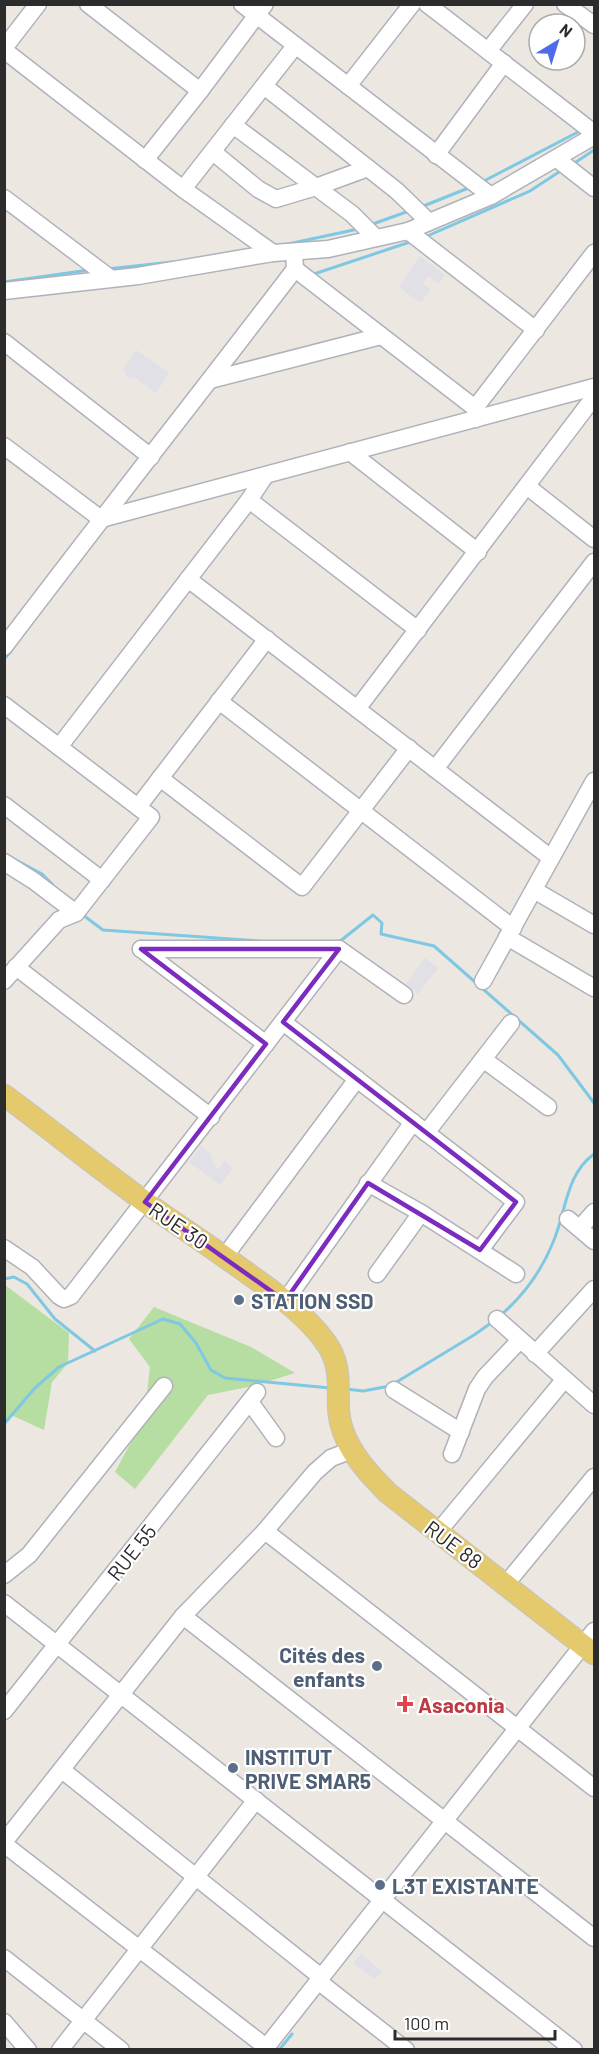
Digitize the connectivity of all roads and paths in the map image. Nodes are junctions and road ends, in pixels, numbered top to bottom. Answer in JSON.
{"nodes":[{"id":1,"x":38,"y":4,"type":"edge"},
{"id":2,"x":88,"y":4,"type":"edge"},
{"id":3,"x":242,"y":4,"type":"edge"},
{"id":4,"x":412,"y":4,"type":"edge"},
{"id":5,"x":427,"y":4,"type":"edge"},
{"id":6,"x":525,"y":4,"type":"edge"},
{"id":7,"x":565,"y":4,"type":"edge"},
{"id":8,"x":261,"y":10,"type":"edge"},
{"id":9,"x":594,"y":25,"type":"edge"},
{"id":10,"x":295,"y":46,"type":"junction"},
{"id":11,"x":4,"y":49,"type":"edge"},
{"id":12,"x":488,"y":51,"type":"junction"},
{"id":13,"x":504,"y":63,"type":"junction"},
{"id":14,"x":264,"y":86,"type":"junction"},
{"id":15,"x":348,"y":86,"type":"junction"},
{"id":16,"x":201,"y":91,"type":"junction"},
{"id":17,"x":233,"y":125,"type":"junction"},
{"id":18,"x":594,"y":135,"type":"edge"},
{"id":19,"x":213,"y":152,"type":"junction"},
{"id":20,"x":436,"y":155,"type":"junction"},
{"id":21,"x":557,"y":159,"type":"junction"},
{"id":22,"x":145,"y":160,"type":"junction"},
{"id":23,"x":368,"y":168,"type":"junction"},
{"id":24,"x":316,"y":187,"type":"junction"},
{"id":25,"x":594,"y":188,"type":"edge"},
{"id":26,"x":183,"y":189,"type":"junction"},
{"id":27,"x":491,"y":196,"type":"junction"},
{"id":28,"x":4,"y":198,"type":"edge"},
{"id":29,"x":429,"y":222,"type":"junction"},
{"id":30,"x":408,"y":231,"type":"junction"},
{"id":31,"x":376,"y":238,"type":"junction"},
{"id":32,"x":294,"y":252,"type":"junction"},
{"id":33,"x":273,"y":253,"type":"junction"},
{"id":34,"x":594,"y":253,"type":"edge"},
{"id":35,"x":295,"y":269,"type":"junction"},
{"id":36,"x":110,"y":278,"type":"junction"},
{"id":37,"x":4,"y":291,"type":"edge"},
{"id":38,"x":536,"y":330,"type":"junction"},
{"id":39,"x":381,"y":336,"type":"junction"},
{"id":40,"x":4,"y":342,"type":"edge"},
{"id":41,"x":210,"y":380,"type":"junction"},
{"id":42,"x":594,"y":387,"type":"edge"},
{"id":43,"x":594,"y":397,"type":"edge"},
{"id":44,"x":476,"y":414,"type":"junction"},
{"id":45,"x":4,"y":446,"type":"edge"},
{"id":46,"x":350,"y":452,"type":"junction"},
{"id":47,"x":151,"y":457,"type":"junction"},
{"id":48,"x":265,"y":476,"type":"junction"},
{"id":49,"x":528,"y":487,"type":"junction"},
{"id":50,"x":249,"y":500,"type":"junction"},
{"id":51,"x":101,"y":519,"type":"junction"},
{"id":52,"x":594,"y":538,"type":"edge"},
{"id":53,"x":478,"y":552,"type":"junction"},
{"id":54,"x":594,"y":562,"type":"edge"},
{"id":55,"x":188,"y":579,"type":"junction"},
{"id":56,"x":418,"y":630,"type":"junction"},
{"id":57,"x":267,"y":639,"type":"junction"},
{"id":58,"x":4,"y":647,"type":"edge"},
{"id":59,"x":219,"y":701,"type":"junction"},
{"id":60,"x":4,"y":705,"type":"edge"},
{"id":61,"x":357,"y":709,"type":"junction"},
{"id":62,"x":59,"y":747,"type":"junction"},
{"id":63,"x":409,"y":748,"type":"junction"},
{"id":64,"x":435,"y":769,"type":"junction"},
{"id":65,"x":160,"y":778,"type":"junction"},
{"id":66,"x":594,"y":781,"type":"edge"},
{"id":67,"x":4,"y":805,"type":"edge"},
{"id":68,"x":138,"y":807,"type":"junction"},
{"id":69,"x":361,"y":811,"type":"junction"},
{"id":70,"x":551,"y":858,"type":"junction"},
{"id":71,"x":4,"y":862,"type":"edge"},
{"id":72,"x":102,"y":880,"type":"junction"},
{"id":73,"x":534,"y":890,"type":"junction"},
{"id":74,"x":75,"y":913,"type":"junction"},
{"id":75,"x":594,"y":925,"type":"edge"},
{"id":76,"x":510,"y":932,"type":"junction"},
{"id":77,"x":339,"y":949,"type":"junction"},
{"id":78,"x":16,"y":966,"type":"junction"},
{"id":79,"x":4,"y":981,"type":"edge"},
{"id":80,"x":483,"y":981,"type":"dead end"},
{"id":81,"x":594,"y":988,"type":"edge"},
{"id":82,"x":404,"y":995,"type":"dead end"},
{"id":83,"x":283,"y":1022,"type":"junction"},
{"id":84,"x":511,"y":1023,"type":"dead end"},
{"id":85,"x":266,"y":1044,"type":"junction"},
{"id":86,"x":483,"y":1059,"type":"junction"},
{"id":87,"x":357,"y":1079,"type":"junction"},
{"id":88,"x":4,"y":1095,"type":"edge"},
{"id":89,"x":548,"y":1107,"type":"dead end"},
{"id":90,"x":211,"y":1117,"type":"junction"},
{"id":91,"x":412,"y":1122,"type":"junction"},
{"id":92,"x":426,"y":1132,"type":"junction"},
{"id":93,"x":368,"y":1183,"type":"junction"},
{"id":94,"x":145,"y":1202,"type":"junction"},
{"id":95,"x":421,"y":1212,"type":"junction"},
{"id":96,"x":594,"y":1212,"type":"edge"},
{"id":97,"x":594,"y":1241,"type":"edge"},
{"id":98,"x":4,"y":1248,"type":"edge"},
{"id":99,"x":480,"y":1250,"type":"junction"},
{"id":100,"x":225,"y":1256,"type":"junction"},
{"id":101,"x":377,"y":1274,"type":"dead end"},
{"id":102,"x":516,"y":1274,"type":"dead end"},
{"id":103,"x":594,"y":1289,"type":"edge"},
{"id":104,"x":285,"y":1300,"type":"junction"},
{"id":105,"x":497,"y":1319,"type":"dead end"},
{"id":106,"x":520,"y":1340,"type":"junction"},
{"id":107,"x":535,"y":1354,"type":"junction"},
{"id":108,"x":339,"y":1369,"type":"joint"},
{"id":109,"x":564,"y":1380,"type":"junction"},
{"id":110,"x":164,"y":1386,"type":"dead end"},
{"id":111,"x":394,"y":1390,"type":"dead end"},
{"id":112,"x":594,"y":1405,"type":"edge"},
{"id":113,"x":460,"y":1432,"type":"junction"},
{"id":114,"x":276,"y":1438,"type":"dead end"},
{"id":115,"x":352,"y":1450,"type":"junction"},
{"id":116,"x":452,"y":1454,"type":"dead end"},
{"id":117,"x":594,"y":1477,"type":"edge"},
{"id":118,"x":265,"y":1531,"type":"junction"},
{"id":119,"x":438,"y":1532,"type":"junction"},
{"id":120,"x":4,"y":1575,"type":"edge"},
{"id":121,"x":506,"y":1584,"type":"junction"},
{"id":122,"x":4,"y":1603,"type":"edge"},
{"id":123,"x":183,"y":1616,"type":"junction"},
{"id":124,"x":591,"y":1643,"type":"edge"},
{"id":125,"x":57,"y":1645,"type":"junction"},
{"id":126,"x":121,"y":1695,"type":"junction"},
{"id":127,"x":4,"y":1711,"type":"edge"},
{"id":128,"x":518,"y":1728,"type":"junction"},
{"id":129,"x":62,"y":1770,"type":"junction"},
{"id":130,"x":594,"y":1788,"type":"edge"},
{"id":131,"x":256,"y":1800,"type":"junction"},
{"id":132,"x":445,"y":1821,"type":"junction"},
{"id":133,"x":4,"y":1843,"type":"edge"},
{"id":134,"x":196,"y":1878,"type":"junction"},
{"id":135,"x":382,"y":1900,"type":"junction"},
{"id":136,"x":594,"y":1938,"type":"edge"},
{"id":137,"x":139,"y":1950,"type":"junction"},
{"id":138,"x":4,"y":1958,"type":"edge"},
{"id":139,"x":320,"y":1979,"type":"junction"},
{"id":140,"x":4,"y":2022,"type":"edge"},
{"id":141,"x":83,"y":2022,"type":"junction"},
{"id":142,"x":265,"y":2048,"type":"edge"},
{"id":143,"x":28,"y":2049,"type":"edge"},
{"id":144,"x":60,"y":2049,"type":"edge"},
{"id":145,"x":121,"y":2049,"type":"edge"},
{"id":146,"x":406,"y":2049,"type":"edge"},
{"id":147,"x":574,"y":2049,"type":"edge"}],
"edges":[{"from":1,"to":11,"type":"street"},
{"from":2,"to":16,"type":"street"},
{"from":3,"to":8,"type":"street"},
{"from":4,"to":15,"type":"street"},
{"from":5,"to":12,"type":"street"},
{"from":6,"to":12,"type":"street"},
{"from":7,"to":9,"type":"street"},
{"from":8,"to":10,"type":"street"},
{"from":8,"to":16,"type":"street"},
{"from":10,"to":14,"type":"street"},
{"from":10,"to":15,"type":"street"},
{"from":11,"to":22,"type":"street"},
{"from":12,"to":13,"type":"street"},
{"from":13,"to":18,"type":"street"},
{"from":13,"to":20,"type":"street"},
{"from":14,"to":17,"type":"street"},
{"from":14,"to":23,"type":"street"},
{"from":15,"to":20,"type":"street"},
{"from":16,"to":22,"type":"street"},
{"from":17,"to":19,"type":"street"},
{"from":17,"to":24,"type":"street"},
{"from":18,"to":21,"type":"street"},
{"from":19,"to":24,"type":"street"},
{"from":19,"to":26,"type":"street"},
{"from":20,"to":27,"type":"street"},
{"from":21,"to":25,"type":"street"},
{"from":21,"to":27,"type":"street"},
{"from":22,"to":26,"type":"street"},
{"from":23,"to":24,"type":"street"},
{"from":23,"to":29,"type":"street"},
{"from":24,"to":31,"type":"street"},
{"from":26,"to":33,"type":"street"},
{"from":27,"to":29,"type":"street"},
{"from":28,"to":36,"type":"street"},
{"from":29,"to":30,"type":"street"},
{"from":30,"to":31,"type":"street"},
{"from":30,"to":38,"type":"street"},
{"from":31,"to":32,"type":"street"},
{"from":32,"to":33,"type":"street"},
{"from":32,"to":35,"type":"street"},
{"from":33,"to":36,"type":"street"},
{"from":34,"to":38,"type":"street"},
{"from":35,"to":39,"type":"street"},
{"from":35,"to":41,"type":"street"},
{"from":36,"to":37,"type":"street"},
{"from":38,"to":44,"type":"street"},
{"from":39,"to":41,"type":"street"},
{"from":39,"to":44,"type":"street"},
{"from":40,"to":47,"type":"street"},
{"from":41,"to":47,"type":"street"},
{"from":42,"to":44,"type":"street"},
{"from":43,"to":49,"type":"street"},
{"from":44,"to":46,"type":"street"},
{"from":45,"to":51,"type":"street"},
{"from":46,"to":48,"type":"street"},
{"from":46,"to":53,"type":"street"},
{"from":47,"to":51,"type":"street"},
{"from":48,"to":50,"type":"street"},
{"from":48,"to":51,"type":"street"},
{"from":49,"to":52,"type":"street"},
{"from":49,"to":53,"type":"street"},
{"from":50,"to":55,"type":"street"},
{"from":50,"to":56,"type":"street"},
{"from":51,"to":58,"type":"street"},
{"from":53,"to":56,"type":"street"},
{"from":54,"to":64,"type":"street"},
{"from":55,"to":57,"type":"street"},
{"from":55,"to":62,"type":"street"},
{"from":56,"to":61,"type":"street"},
{"from":57,"to":59,"type":"street"},
{"from":57,"to":61,"type":"street"},
{"from":59,"to":65,"type":"street"},
{"from":59,"to":69,"type":"street"},
{"from":60,"to":62,"type":"street"},
{"from":61,"to":63,"type":"street"},
{"from":62,"to":68,"type":"street"},
{"from":63,"to":64,"type":"street"},
{"from":63,"to":69,"type":"street"},
{"from":64,"to":70,"type":"street"},
{"from":65,"to":68,"type":"street"},
{"from":65,"to":69,"type":"street"},
{"from":66,"to":70,"type":"street"},
{"from":67,"to":72,"type":"street"},
{"from":68,"to":72,"type":"street"},
{"from":69,"to":76,"type":"street"},
{"from":70,"to":73,"type":"street"},
{"from":71,"to":74,"type":"street"},
{"from":72,"to":74,"type":"street"},
{"from":73,"to":75,"type":"street"},
{"from":73,"to":76,"type":"street"},
{"from":74,"to":78,"type":"street"},
{"from":76,"to":80,"type":"street"},
{"from":76,"to":81,"type":"street"},
{"from":77,"to":82,"type":"street"},
{"from":77,"to":83,"type":"street"},
{"from":77,"to":85,"type":"street"},
{"from":78,"to":79,"type":"street"},
{"from":78,"to":90,"type":"street"},
{"from":83,"to":85,"type":"street"},
{"from":83,"to":87,"type":"street"},
{"from":84,"to":86,"type":"street"},
{"from":85,"to":90,"type":"street"},
{"from":86,"to":89,"type":"street"},
{"from":86,"to":92,"type":"street"},
{"from":87,"to":91,"type":"street"},
{"from":87,"to":100,"type":"street"},
{"from":88,"to":94,"type":"main road","name":"RUE 30"},
{"from":90,"to":94,"type":"street"},
{"from":91,"to":92,"type":"street"},
{"from":91,"to":93,"type":"street"},
{"from":92,"to":99,"type":"street"},
{"from":93,"to":95,"type":"street"},
{"from":93,"to":104,"type":"street"},
{"from":94,"to":98,"type":"street"},
{"from":94,"to":100,"type":"main road","name":"RUE 30"},
{"from":95,"to":99,"type":"street"},
{"from":95,"to":101,"type":"street"},
{"from":96,"to":97,"type":"street"},
{"from":99,"to":102,"type":"street"},
{"from":100,"to":104,"type":"main road","name":"RUE 30"},
{"from":103,"to":107,"type":"street"},
{"from":104,"to":108,"type":"main road","name":"RUE 30"},
{"from":105,"to":106,"type":"street"},
{"from":106,"to":107,"type":"street"},
{"from":106,"to":113,"type":"street"},
{"from":107,"to":109,"type":"street"},
{"from":108,"to":115,"type":"main road","name":"RUE 88"},
{"from":109,"to":112,"type":"street"},
{"from":109,"to":119,"type":"street"},
{"from":110,"to":120,"type":"street"},
{"from":111,"to":113,"type":"street"},
{"from":113,"to":116,"type":"street"},
{"from":114,"to":125,"type":"street","name":"RUE 55"},
{"from":115,"to":118,"type":"street"},
{"from":115,"to":119,"type":"main road","name":"RUE 88"},
{"from":117,"to":121,"type":"street"},
{"from":118,"to":123,"type":"street"},
{"from":118,"to":128,"type":"street"},
{"from":119,"to":121,"type":"main road","name":"RUE 88"},
{"from":121,"to":124,"type":"main road","name":"RUE 88"},
{"from":122,"to":125,"type":"street"},
{"from":123,"to":126,"type":"street"},
{"from":123,"to":132,"type":"street"},
{"from":124,"to":128,"type":"street"},
{"from":125,"to":126,"type":"street"},
{"from":125,"to":127,"type":"street","name":"RUE 55"},
{"from":126,"to":129,"type":"street"},
{"from":126,"to":131,"type":"street"},
{"from":128,"to":130,"type":"street"},
{"from":128,"to":132,"type":"street"},
{"from":129,"to":133,"type":"street"},
{"from":129,"to":134,"type":"street"},
{"from":131,"to":134,"type":"street"},
{"from":131,"to":135,"type":"street"},
{"from":132,"to":135,"type":"street"},
{"from":132,"to":136,"type":"street"},
{"from":133,"to":137,"type":"street"},
{"from":134,"to":137,"type":"street"},
{"from":134,"to":139,"type":"street"},
{"from":135,"to":139,"type":"street"},
{"from":135,"to":147,"type":"street"},
{"from":137,"to":141,"type":"street"},
{"from":137,"to":142,"type":"street"},
{"from":138,"to":141,"type":"street"},
{"from":139,"to":142,"type":"street"},
{"from":139,"to":146,"type":"street"},
{"from":140,"to":143,"type":"street"},
{"from":141,"to":144,"type":"street"},
{"from":141,"to":145,"type":"street"}]}
